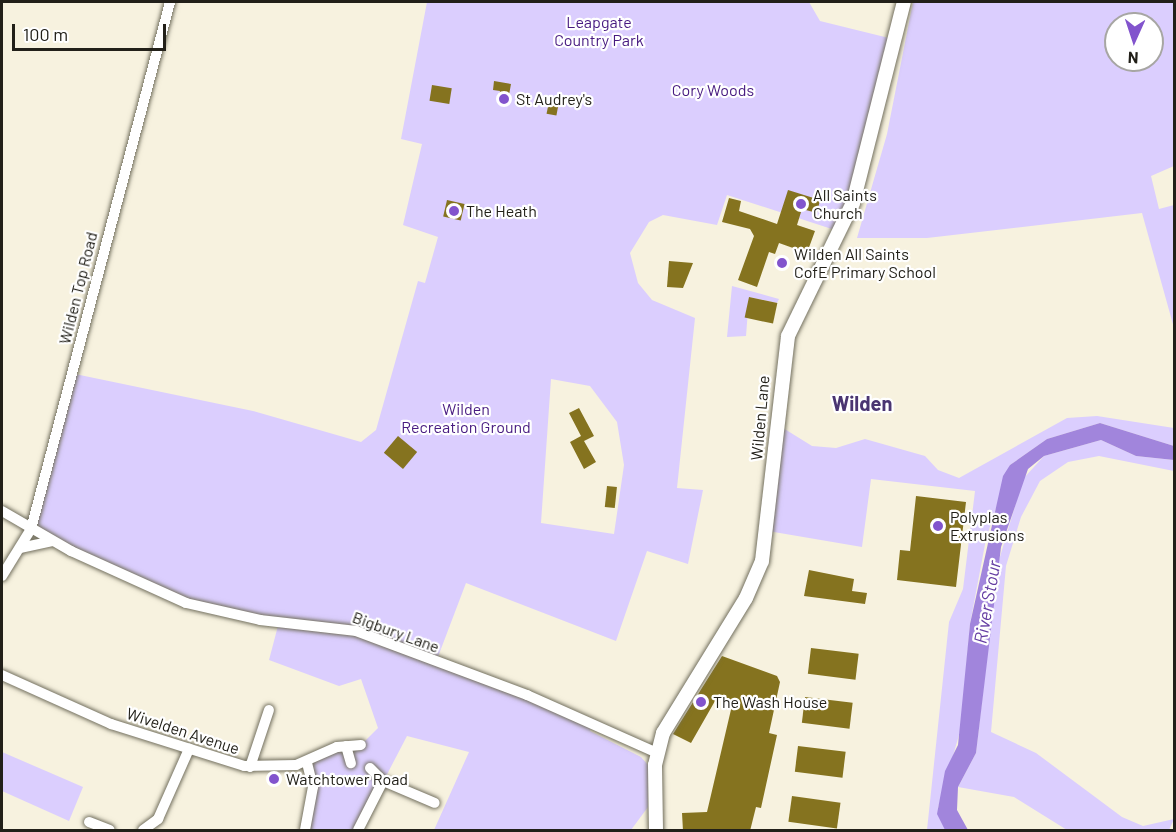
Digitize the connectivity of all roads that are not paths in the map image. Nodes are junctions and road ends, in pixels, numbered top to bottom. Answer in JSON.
{"nodes":[{"id":1,"x":170,"y":2,"type":"edge"},
{"id":2,"x":904,"y":2,"type":"edge"},
{"id":3,"x":2,"y":511,"type":"edge"},
{"id":4,"x":31,"y":530,"type":"junction"},
{"id":5,"x":52,"y":541,"type":"junction"},
{"id":6,"x":20,"y":548,"type":"junction"},
{"id":7,"x":2,"y":576,"type":"edge"},
{"id":8,"x":2,"y":675,"type":"edge"},
{"id":9,"x":269,"y":710,"type":"dead end"},
{"id":10,"x":361,"y":745,"type":"dead end"},
{"id":11,"x":346,"y":746,"type":"junction"},
{"id":12,"x":189,"y":750,"type":"junction"},
{"id":13,"x":657,"y":753,"type":"junction"},
{"id":14,"x":307,"y":763,"type":"junction"},
{"id":15,"x":351,"y":763,"type":"dead end"},
{"id":16,"x":250,"y":767,"type":"junction"},
{"id":17,"x":370,"y":768,"type":"dead end"},
{"id":18,"x":383,"y":781,"type":"junction"},
{"id":19,"x":435,"y":803,"type":"dead end"},
{"id":20,"x":89,"y":822,"type":"dead end"},
{"id":21,"x":110,"y":831,"type":"edge"},
{"id":22,"x":143,"y":831,"type":"edge"},
{"id":23,"x":305,"y":831,"type":"edge"},
{"id":24,"x":358,"y":831,"type":"edge"},
{"id":25,"x":656,"y":831,"type":"edge"}],
"edges":[{"from":1,"to":4,"type":"street","name":"Wilden Top Road"},
{"from":2,"to":13,"type":"street","name":"Wilden Lane"},
{"from":3,"to":4,"type":"street","name":"Bigbury Lane"},
{"from":4,"to":5,"type":"street","name":"Bigbury Lane"},
{"from":4,"to":6,"type":"street","name":"Wilden Top Road"},
{"from":5,"to":6,"type":"street"},
{"from":5,"to":13,"type":"street","name":"Bigbury Lane"},
{"from":6,"to":7,"type":"street","name":"Wilden Top Road"},
{"from":8,"to":12,"type":"street","name":"Wivelden Avenue"},
{"from":9,"to":16,"type":"street"},
{"from":10,"to":11,"type":"street","name":"Wivelden Avenue"},
{"from":11,"to":14,"type":"street","name":"Wivelden Avenue"},
{"from":11,"to":15,"type":"street"},
{"from":12,"to":16,"type":"street","name":"Wivelden Avenue"},
{"from":12,"to":22,"type":"street"},
{"from":13,"to":25,"type":"street","name":"Wilden Lane"},
{"from":14,"to":16,"type":"street","name":"Wivelden Avenue"},
{"from":14,"to":23,"type":"street"},
{"from":17,"to":18,"type":"street"},
{"from":18,"to":19,"type":"street"},
{"from":18,"to":24,"type":"street"},
{"from":20,"to":21,"type":"street"}]}
